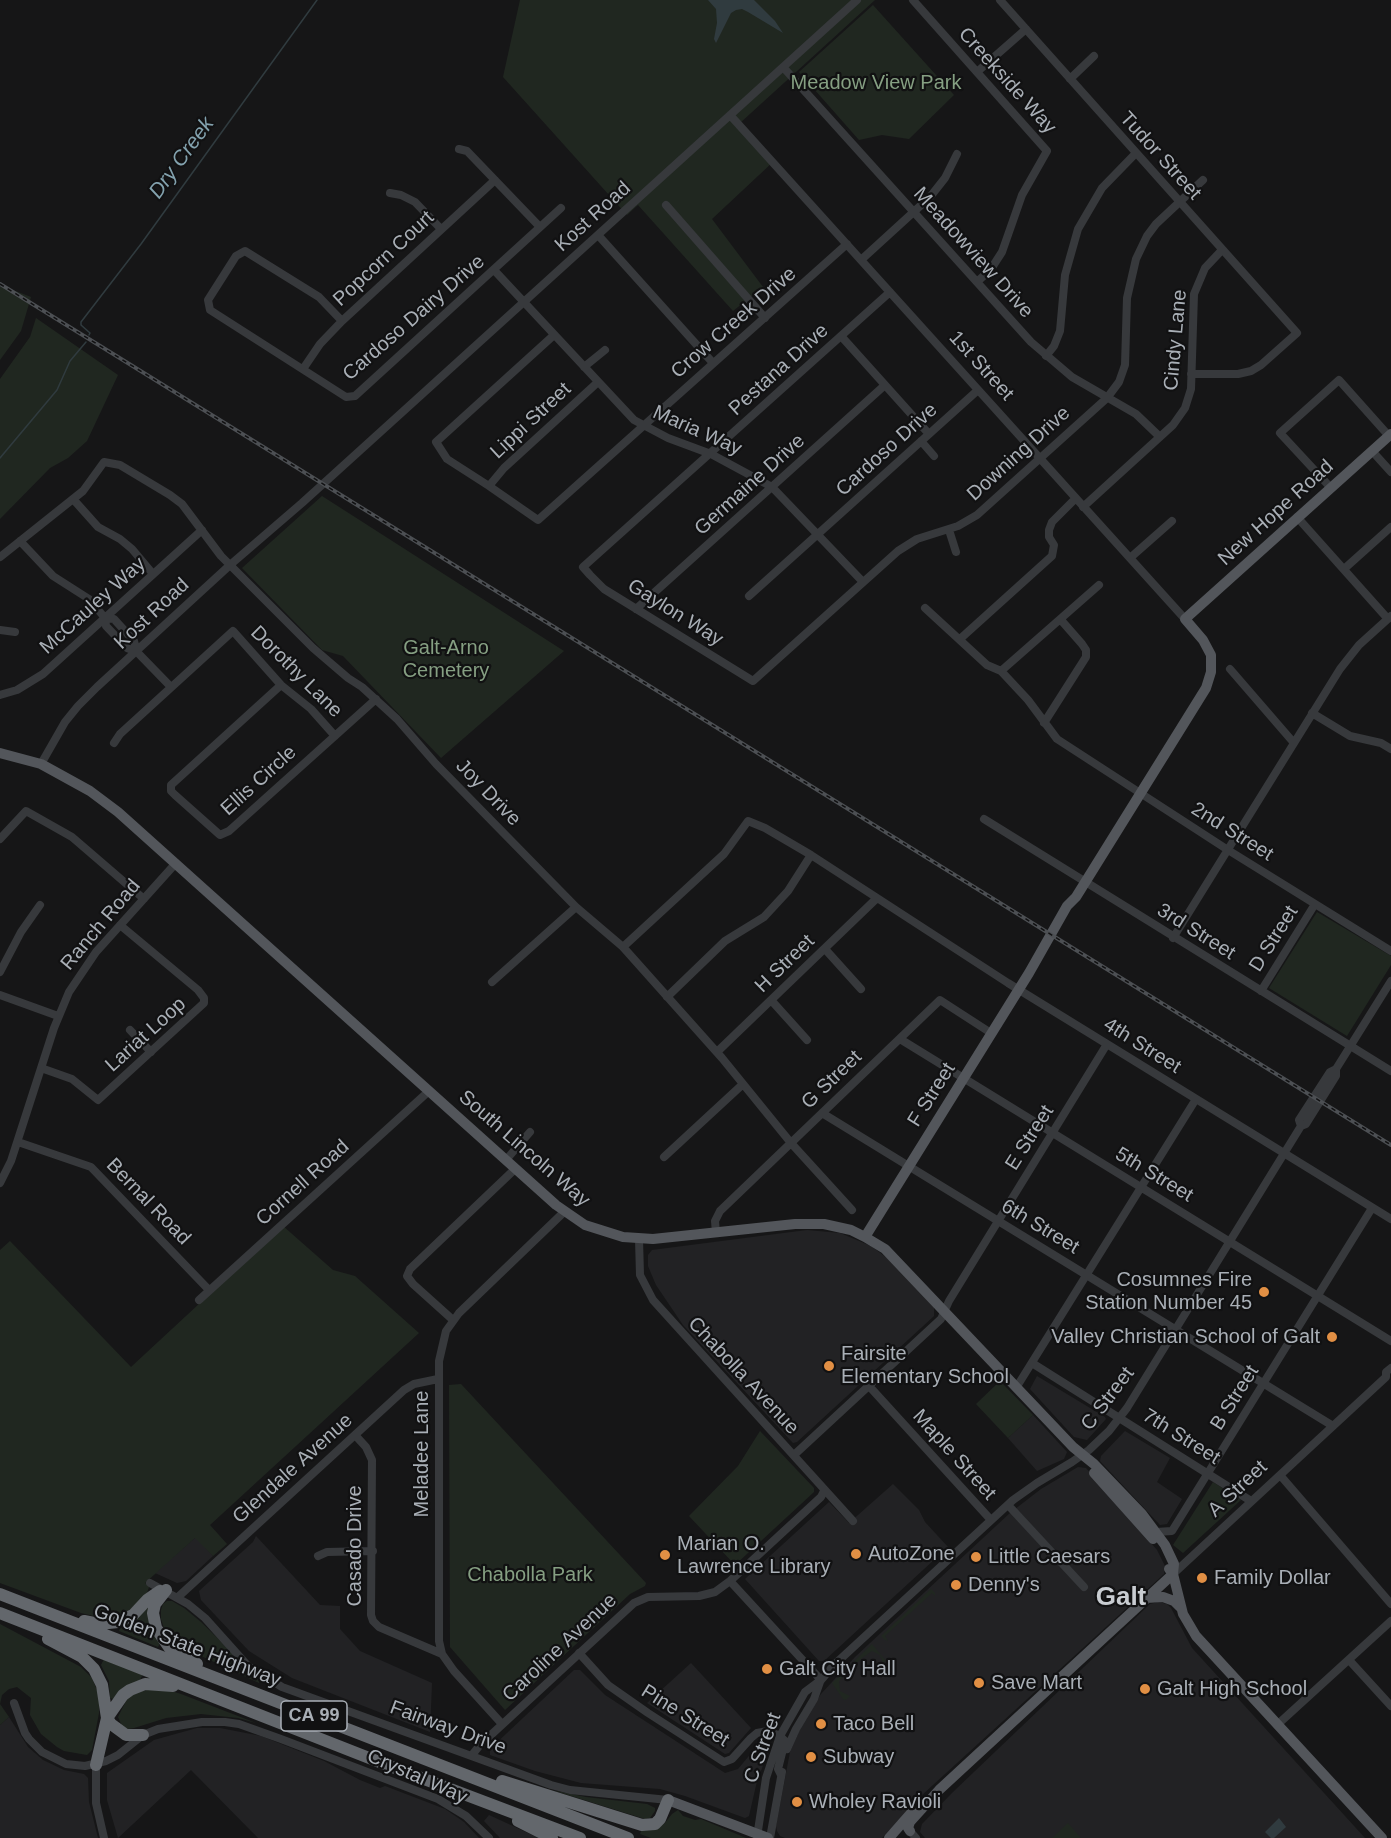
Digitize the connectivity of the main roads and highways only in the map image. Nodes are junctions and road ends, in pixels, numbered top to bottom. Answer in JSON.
{"nodes":[{"id":1,"x":1390,"y":435,"type":"edge"},
{"id":2,"x":1185,"y":618,"type":"joint"},
{"id":3,"x":1204,"y":641,"type":"joint"},
{"id":4,"x":0,"y":753,"type":"edge"},
{"id":5,"x":865,"y":1237,"type":"junction"},
{"id":6,"x":1082,"y":1456,"type":"junction"},
{"id":7,"x":1173,"y":1574,"type":"junction"},
{"id":8,"x":0,"y":1594,"type":"edge"},
{"id":9,"x":1145,"y":1598,"type":"junction"},
{"id":10,"x":1180,"y":1607,"type":"junction"},
{"id":11,"x":4,"y":1615,"type":"edge"},
{"id":12,"x":58,"y":1616,"type":"junction"},
{"id":13,"x":240,"y":1688,"type":"junction"},
{"id":14,"x":201,"y":1692,"type":"junction"},
{"id":15,"x":107,"y":1718,"type":"junction"},
{"id":16,"x":143,"y":1736,"type":"road end"},
{"id":17,"x":399,"y":1748,"type":"junction"},
{"id":18,"x":96,"y":1765,"type":"road end"},
{"id":19,"x":452,"y":1789,"type":"junction"},
{"id":20,"x":939,"y":1790,"type":"junction"},
{"id":21,"x":668,"y":1800,"type":"joint"},
{"id":22,"x":910,"y":1836,"type":"edge"},
{"id":23,"x":763,"y":1837,"type":"edge"},
{"id":24,"x":552,"y":1838,"type":"edge"},
{"id":25,"x":580,"y":1838,"type":"edge"},
{"id":26,"x":628,"y":1838,"type":"edge"},
{"id":27,"x":890,"y":1838,"type":"edge"},
{"id":28,"x":1382,"y":1838,"type":"edge"}],
"edges":[{"from":1,"to":2,"type":"main road","name":"New Hope Road"},
{"from":2,"to":3,"type":"main road","name":"1st Street"},
{"from":3,"to":5,"type":"main road","name":"F Street"},
{"from":4,"to":5,"type":"main road","name":"South Lincoln Way"},
{"from":5,"to":6,"type":"main road","name":"South Lincoln Way"},
{"from":6,"to":7,"type":"main road","name":"South Lincoln Way"},
{"from":6,"to":7,"type":"main road","name":"South Lincoln Way"},
{"from":7,"to":9,"type":"main road","name":"A Street"},
{"from":7,"to":10,"type":"main road"},
{"from":8,"to":12,"type":"highway","name":"Golden State Highway","number":"CA 99"},
{"from":9,"to":10,"type":"main road"},
{"from":9,"to":20,"type":"main road","name":"A Street"},
{"from":10,"to":28,"type":"main road"},
{"from":11,"to":14,"type":"highway","name":"Golden State Highway","number":"CA 99"},
{"from":11,"to":15,"type":"highway"},
{"from":12,"to":13,"type":"highway","name":"Golden State Highway","number":"CA 99"},
{"from":12,"to":13,"type":"highway"},
{"from":13,"to":17,"type":"highway","name":"Golden State Highway","number":"CA 99"},
{"from":14,"to":15,"type":"highway"},
{"from":14,"to":19,"type":"highway","name":"Golden State Highway","number":"CA 99"},
{"from":15,"to":16,"type":"highway"},
{"from":15,"to":18,"type":"highway"},
{"from":17,"to":21,"type":"highway"},
{"from":17,"to":26,"type":"highway","name":"Golden State Highway","number":"CA 99"},
{"from":19,"to":24,"type":"highway"},
{"from":19,"to":25,"type":"highway","name":"Golden State Highway","number":"CA 99"},
{"from":20,"to":22,"type":"main road","name":"A Street"},
{"from":20,"to":27,"type":"main road","name":"A Street"},
{"from":21,"to":23,"type":"main road","name":"Fairway Drive"}]}
